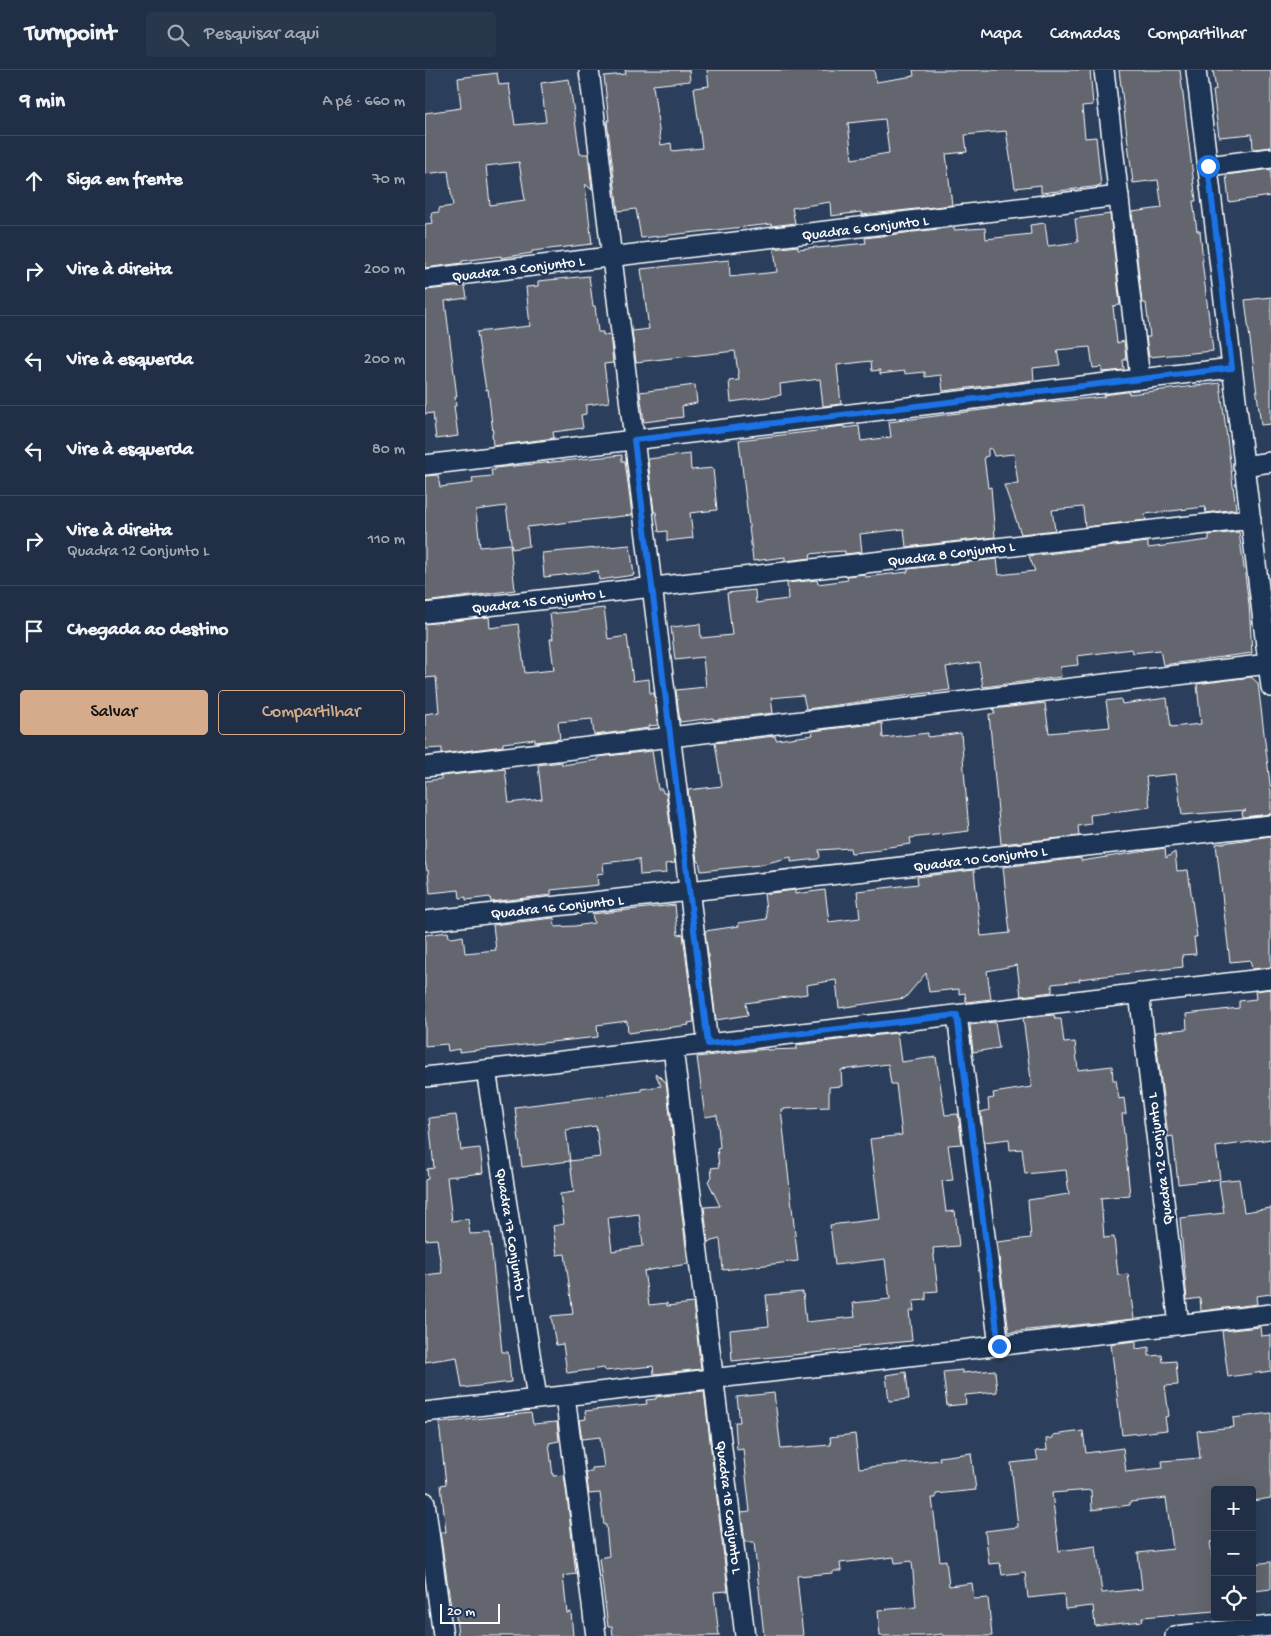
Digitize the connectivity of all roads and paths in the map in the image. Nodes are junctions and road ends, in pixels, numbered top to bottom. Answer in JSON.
{"nodes":[{"id":1,"x":589,"y":70,"type":"edge"},
{"id":2,"x":1104,"y":70,"type":"edge"},
{"id":3,"x":1196,"y":70,"type":"edge"},
{"id":4,"x":1271,"y":158,"type":"edge"},
{"id":5,"x":1208,"y":166,"type":"junction"},
{"id":6,"x":1119,"y":196,"type":"junction"},
{"id":7,"x":612,"y":257,"type":"junction"},
{"id":8,"x":425,"y":279,"type":"edge"},
{"id":9,"x":1232,"y":368,"type":"junction"},
{"id":10,"x":1140,"y":379,"type":"junction"},
{"id":11,"x":634,"y":440,"type":"junction"},
{"id":12,"x":1271,"y":462,"type":"edge"},
{"id":13,"x":425,"y":465,"type":"edge"},
{"id":14,"x":1243,"y":466,"type":"junction"},
{"id":15,"x":1251,"y":519,"type":"junction"},
{"id":16,"x":652,"y":588,"type":"junction"},
{"id":17,"x":425,"y":613,"type":"edge"},
{"id":18,"x":1268,"y":664,"type":"junction"},
{"id":19,"x":1271,"y":687,"type":"edge"},
{"id":20,"x":671,"y":737,"type":"junction"},
{"id":21,"x":425,"y":767,"type":"edge"},
{"id":22,"x":1271,"y":824,"type":"edge"},
{"id":23,"x":689,"y":891,"type":"junction"},
{"id":24,"x":425,"y":921,"type":"edge"},
{"id":25,"x":1271,"y":978,"type":"edge"},
{"id":26,"x":1139,"y":993,"type":"junction"},
{"id":27,"x":957,"y":1015,"type":"junction"},
{"id":28,"x":708,"y":1044,"type":"junction"},
{"id":29,"x":673,"y":1048,"type":"junction"},
{"id":30,"x":486,"y":1070,"type":"junction"},
{"id":31,"x":425,"y":1077,"type":"edge"},
{"id":32,"x":1271,"y":1314,"type":"edge"},
{"id":33,"x":1179,"y":1325,"type":"junction"},
{"id":34,"x":999,"y":1346,"type":"junction"},
{"id":35,"x":714,"y":1379,"type":"junction"},
{"id":36,"x":565,"y":1396,"type":"junction"},
{"id":37,"x":537,"y":1398,"type":"junction"},
{"id":38,"x":425,"y":1412,"type":"edge"},
{"id":39,"x":425,"y":1502,"type":"edge"},
{"id":40,"x":1271,"y":1626,"type":"edge"},
{"id":41,"x":443,"y":1636,"type":"edge"},
{"id":42,"x":596,"y":1636,"type":"edge"},
{"id":43,"x":745,"y":1636,"type":"edge"},
{"id":44,"x":1175,"y":1636,"type":"edge"}],
"edges":[{"from":1,"to":7,"type":"street"},
{"from":2,"to":6,"type":"street"},
{"from":3,"to":5,"type":"street"},
{"from":4,"to":5,"type":"street"},
{"from":5,"to":9,"type":"street"},
{"from":6,"to":7,"type":"street","name":"Quadra 6 Conjunto L"},
{"from":6,"to":10,"type":"street"},
{"from":7,"to":8,"type":"street","name":"Quadra 13 Conjunto L"},
{"from":7,"to":11,"type":"street"},
{"from":9,"to":10,"type":"street"},
{"from":9,"to":14,"type":"street"},
{"from":10,"to":11,"type":"street"},
{"from":11,"to":13,"type":"street"},
{"from":11,"to":16,"type":"street"},
{"from":12,"to":14,"type":"street"},
{"from":14,"to":15,"type":"street"},
{"from":15,"to":16,"type":"street","name":"Quadra 8 Conjunto L"},
{"from":15,"to":18,"type":"street"},
{"from":16,"to":17,"type":"street","name":"Quadra 15 Conjunto L"},
{"from":16,"to":20,"type":"street"},
{"from":18,"to":19,"type":"street"},
{"from":18,"to":20,"type":"street"},
{"from":20,"to":21,"type":"street"},
{"from":20,"to":23,"type":"street"},
{"from":22,"to":23,"type":"street","name":"Quadra 10 Conjunto L"},
{"from":23,"to":24,"type":"street","name":"Quadra 16 Conjunto L"},
{"from":23,"to":28,"type":"street"},
{"from":25,"to":26,"type":"street"},
{"from":26,"to":27,"type":"street"},
{"from":26,"to":33,"type":"street","name":"Quadra 12 Conjunto L"},
{"from":27,"to":28,"type":"street"},
{"from":27,"to":34,"type":"street"},
{"from":28,"to":29,"type":"street"},
{"from":29,"to":30,"type":"street"},
{"from":29,"to":35,"type":"street","name":"Quadra 18 Conjunto L"},
{"from":30,"to":31,"type":"street"},
{"from":30,"to":37,"type":"street","name":"Quadra 17 Conjunto L"},
{"from":32,"to":33,"type":"street"},
{"from":33,"to":34,"type":"street"},
{"from":34,"to":35,"type":"street"},
{"from":35,"to":36,"type":"street"},
{"from":35,"to":43,"type":"street","name":"Quadra 18 Conjunto L"},
{"from":36,"to":37,"type":"street"},
{"from":36,"to":42,"type":"street"},
{"from":37,"to":38,"type":"street"},
{"from":39,"to":41,"type":"street"},
{"from":40,"to":44,"type":"street"}]}
